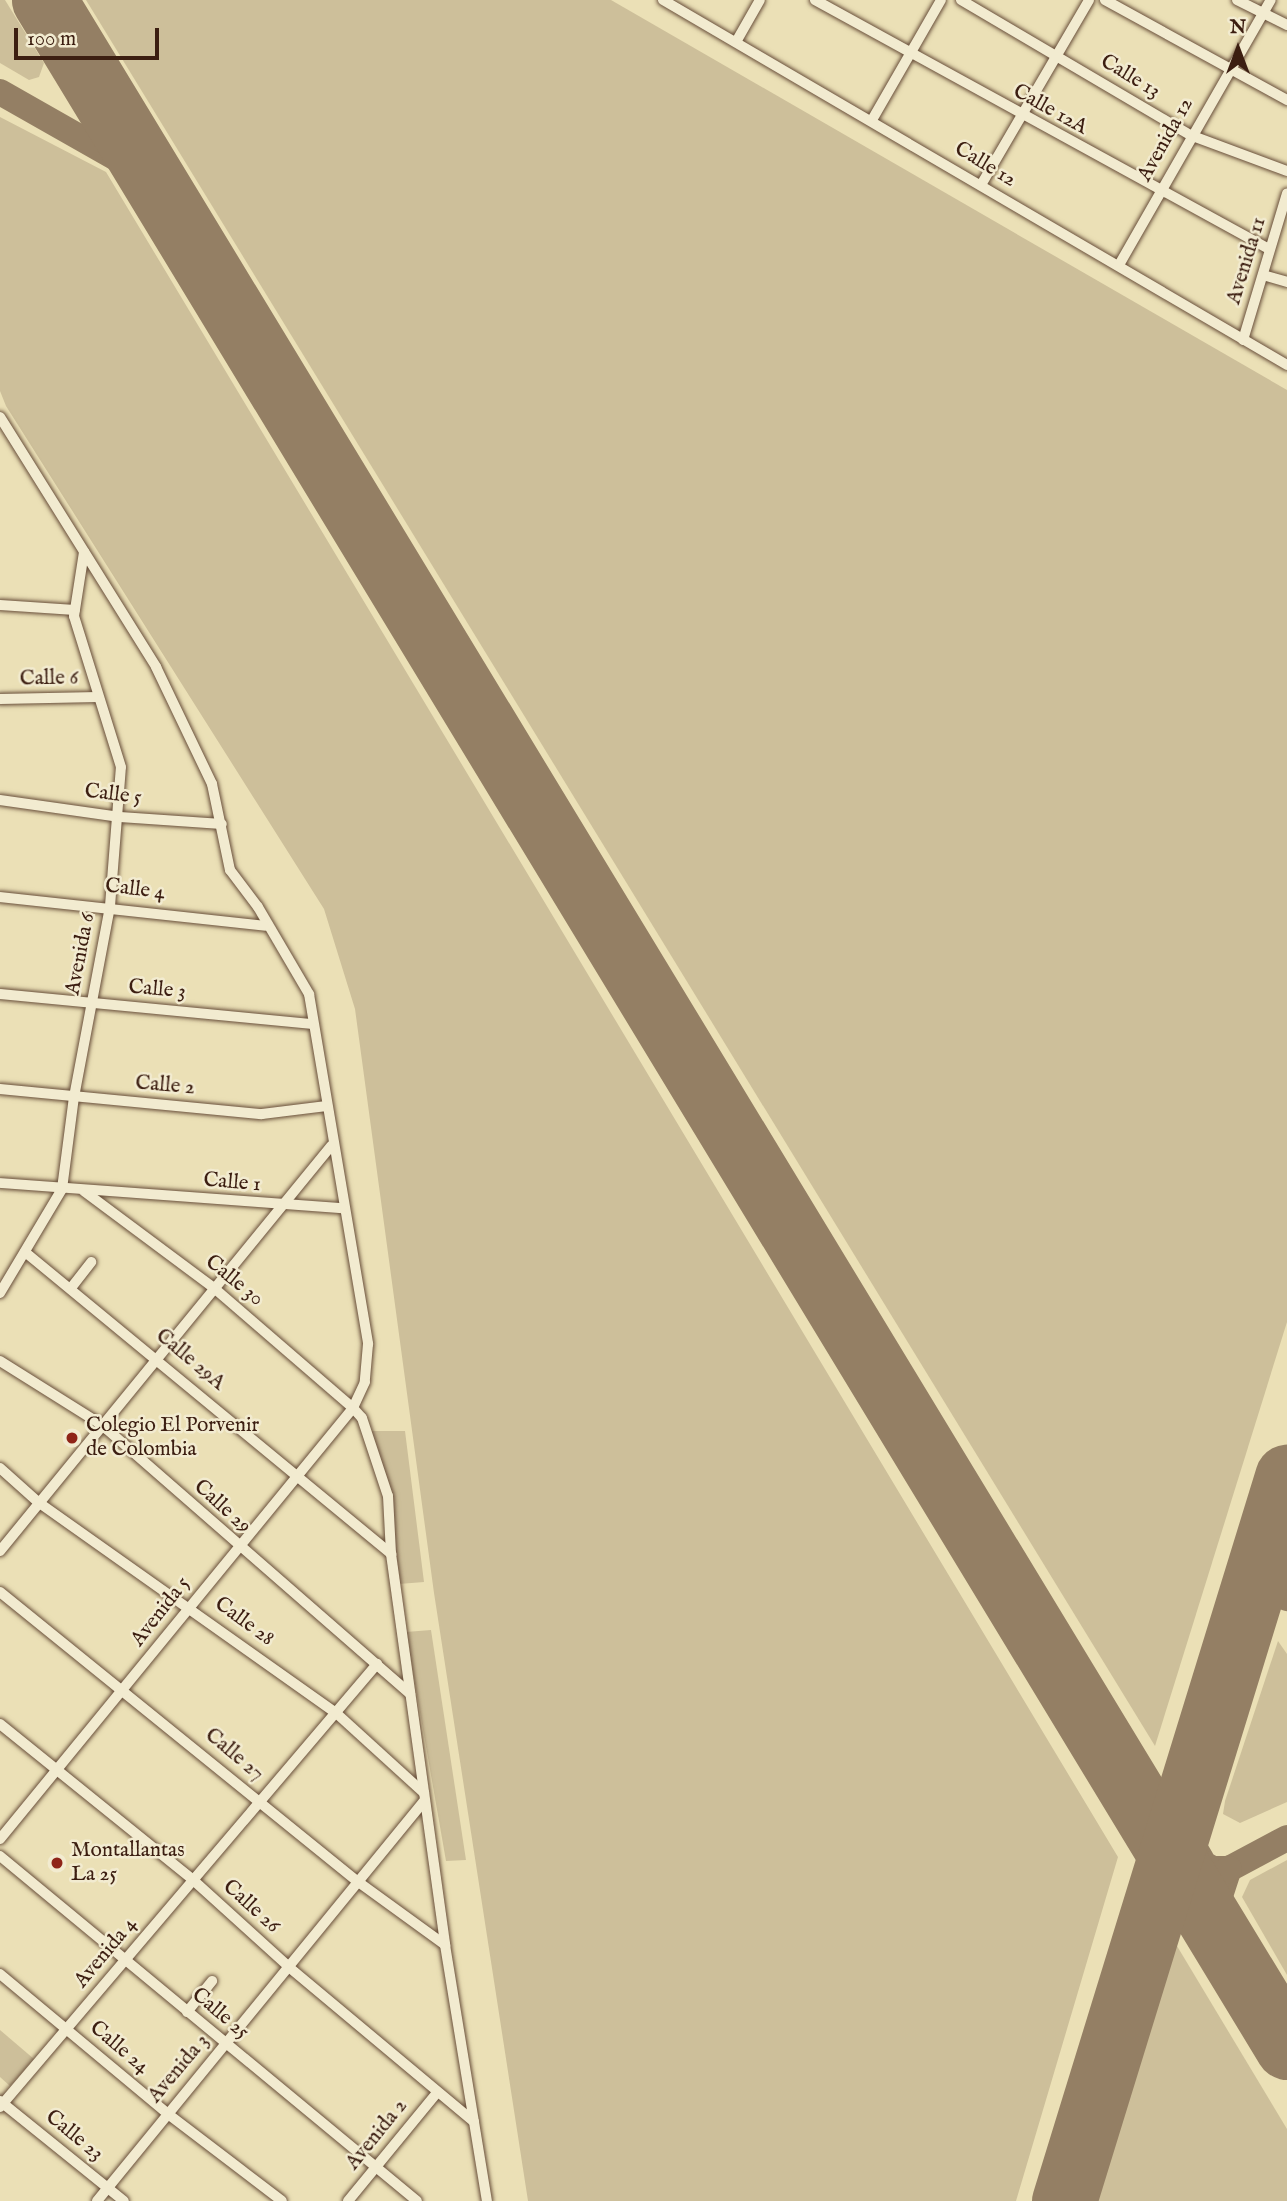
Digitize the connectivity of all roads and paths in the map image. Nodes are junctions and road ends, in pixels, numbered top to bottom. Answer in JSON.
{"nodes":[{"id":1,"x":663,"y":0,"type":"edge"},
{"id":2,"x":760,"y":0,"type":"edge"},
{"id":3,"x":816,"y":0,"type":"edge"},
{"id":4,"x":941,"y":0,"type":"edge"},
{"id":5,"x":961,"y":0,"type":"edge"},
{"id":6,"x":1088,"y":0,"type":"edge"},
{"id":7,"x":1105,"y":0,"type":"edge"},
{"id":8,"x":1237,"y":0,"type":"edge"},
{"id":9,"x":1271,"y":0,"type":"edge"},
{"id":10,"x":1262,"y":14,"type":"junction"},
{"id":11,"x":1287,"y":25,"type":"edge"},
{"id":12,"x":736,"y":42,"type":"junction"},
{"id":13,"x":910,"y":53,"type":"junction"},
{"id":14,"x":1056,"y":55,"type":"junction"},
{"id":15,"x":1228,"y":71,"type":"junction"},
{"id":16,"x":1287,"y":100,"type":"edge"},
{"id":17,"x":1021,"y":116,"type":"junction"},
{"id":18,"x":872,"y":120,"type":"junction"},
{"id":19,"x":1190,"y":135,"type":"junction"},
{"id":20,"x":1287,"y":171,"type":"edge"},
{"id":21,"x":981,"y":185,"type":"junction"},
{"id":22,"x":1158,"y":192,"type":"junction"},
{"id":23,"x":1287,"y":193,"type":"edge"},
{"id":24,"x":1283,"y":222,"type":"edge"},
{"id":25,"x":1269,"y":249,"type":"junction"},
{"id":26,"x":1119,"y":265,"type":"junction"},
{"id":27,"x":1263,"y":275,"type":"junction"},
{"id":28,"x":1287,"y":282,"type":"edge"},
{"id":29,"x":1243,"y":340,"type":"junction"},
{"id":30,"x":1287,"y":365,"type":"edge"},
{"id":31,"x":0,"y":417,"type":"edge"},
{"id":32,"x":84,"y":552,"type":"junction"},
{"id":33,"x":0,"y":605,"type":"edge"},
{"id":34,"x":75,"y":610,"type":"junction"},
{"id":35,"x":98,"y":697,"type":"junction"},
{"id":36,"x":0,"y":699,"type":"edge"},
{"id":37,"x":0,"y":800,"type":"edge"},
{"id":38,"x":120,"y":817,"type":"junction"},
{"id":39,"x":222,"y":824,"type":"junction"},
{"id":40,"x":0,"y":897,"type":"edge"},
{"id":41,"x":110,"y":906,"type":"junction"},
{"id":42,"x":265,"y":926,"type":"junction"},
{"id":43,"x":0,"y":994,"type":"edge"},
{"id":44,"x":91,"y":1003,"type":"junction"},
{"id":45,"x":312,"y":1024,"type":"junction"},
{"id":46,"x":0,"y":1089,"type":"edge"},
{"id":47,"x":74,"y":1097,"type":"junction"},
{"id":48,"x":327,"y":1106,"type":"junction"},
{"id":49,"x":331,"y":1146,"type":"junction"},
{"id":50,"x":0,"y":1183,"type":"edge"},
{"id":51,"x":62,"y":1189,"type":"junction"},
{"id":52,"x":84,"y":1191,"type":"junction"},
{"id":53,"x":119,"y":1194,"type":"junction"},
{"id":54,"x":283,"y":1207,"type":"junction"},
{"id":55,"x":341,"y":1208,"type":"junction"},
{"id":56,"x":112,"y":1212,"type":"junction"},
{"id":57,"x":25,"y":1252,"type":"junction"},
{"id":58,"x":91,"y":1262,"type":"dead end"},
{"id":59,"x":71,"y":1288,"type":"junction"},
{"id":60,"x":214,"y":1288,"type":"junction"},
{"id":61,"x":0,"y":1293,"type":"edge"},
{"id":62,"x":160,"y":1359,"type":"junction"},
{"id":63,"x":0,"y":1362,"type":"edge"},
{"id":64,"x":353,"y":1408,"type":"junction"},
{"id":65,"x":102,"y":1425,"type":"junction"},
{"id":66,"x":0,"y":1468,"type":"edge"},
{"id":67,"x":298,"y":1477,"type":"junction"},
{"id":68,"x":38,"y":1502,"type":"junction"},
{"id":69,"x":238,"y":1547,"type":"junction"},
{"id":70,"x":0,"y":1551,"type":"edge"},
{"id":71,"x":391,"y":1554,"type":"junction"},
{"id":72,"x":0,"y":1592,"type":"edge"},
{"id":73,"x":190,"y":1605,"type":"junction"},
{"id":74,"x":377,"y":1664,"type":"junction"},
{"id":75,"x":125,"y":1689,"type":"junction"},
{"id":76,"x":410,"y":1694,"type":"junction"},
{"id":77,"x":335,"y":1712,"type":"junction"},
{"id":78,"x":0,"y":1724,"type":"edge"},
{"id":79,"x":55,"y":1768,"type":"junction"},
{"id":80,"x":424,"y":1796,"type":"junction"},
{"id":81,"x":260,"y":1801,"type":"junction"},
{"id":82,"x":0,"y":1839,"type":"edge"},
{"id":83,"x":0,"y":1856,"type":"edge"},
{"id":84,"x":192,"y":1879,"type":"junction"},
{"id":85,"x":357,"y":1881,"type":"junction"},
{"id":86,"x":445,"y":1944,"type":"junction"},
{"id":87,"x":125,"y":1960,"type":"junction"},
{"id":88,"x":290,"y":1968,"type":"junction"},
{"id":89,"x":0,"y":1974,"type":"edge"},
{"id":90,"x":212,"y":1981,"type":"dead end"},
{"id":91,"x":187,"y":2012,"type":"junction"},
{"id":92,"x":66,"y":2029,"type":"junction"},
{"id":93,"x":225,"y":2044,"type":"junction"},
{"id":94,"x":436,"y":2094,"type":"junction"},
{"id":95,"x":1,"y":2104,"type":"edge"},
{"id":96,"x":168,"y":2114,"type":"junction"},
{"id":97,"x":474,"y":2122,"type":"junction"},
{"id":98,"x":374,"y":2168,"type":"junction"},
{"id":99,"x":107,"y":2188,"type":"junction"},
{"id":100,"x":97,"y":2201,"type":"edge"},
{"id":101,"x":124,"y":2201,"type":"edge"},
{"id":102,"x":282,"y":2201,"type":"edge"},
{"id":103,"x":348,"y":2201,"type":"edge"},
{"id":104,"x":417,"y":2201,"type":"edge"},
{"id":105,"x":487,"y":2201,"type":"edge"}],
"edges":[{"from":1,"to":12,"type":"street","name":"Calle 12"},
{"from":2,"to":12,"type":"street"},
{"from":3,"to":13,"type":"street","name":"Calle 12A"},
{"from":4,"to":13,"type":"street"},
{"from":5,"to":14,"type":"street","name":"Calle 13"},
{"from":6,"to":14,"type":"street"},
{"from":7,"to":15,"type":"street"},
{"from":8,"to":10,"type":"street"},
{"from":9,"to":10,"type":"street","name":"Avenida 12"},
{"from":10,"to":11,"type":"street"},
{"from":10,"to":15,"type":"street","name":"Avenida 12"},
{"from":12,"to":18,"type":"street","name":"Calle 12"},
{"from":13,"to":17,"type":"street","name":"Calle 12A"},
{"from":13,"to":18,"type":"street"},
{"from":14,"to":17,"type":"street"},
{"from":14,"to":19,"type":"street","name":"Calle 13"},
{"from":15,"to":16,"type":"street"},
{"from":15,"to":19,"type":"street","name":"Avenida 12"},
{"from":17,"to":21,"type":"street"},
{"from":17,"to":22,"type":"street","name":"Calle 12A"},
{"from":18,"to":21,"type":"street","name":"Calle 12"},
{"from":19,"to":20,"type":"street","name":"Calle 13"},
{"from":19,"to":22,"type":"street","name":"Avenida 12"},
{"from":21,"to":26,"type":"street","name":"Calle 12"},
{"from":22,"to":25,"type":"street","name":"Calle 12A"},
{"from":22,"to":26,"type":"street","name":"Avenida 12"},
{"from":23,"to":24,"type":"street","name":"Avenida 11"},
{"from":24,"to":25,"type":"street","name":"Avenida 11"},
{"from":25,"to":27,"type":"street","name":"Avenida 11"},
{"from":26,"to":29,"type":"street","name":"Calle 12"},
{"from":27,"to":28,"type":"street"},
{"from":27,"to":29,"type":"street","name":"Avenida 11"},
{"from":29,"to":30,"type":"street","name":"Calle 12"},
{"from":31,"to":32,"type":"street","name":"Avenida 5"},
{"from":32,"to":34,"type":"street"},
{"from":32,"to":39,"type":"street","name":"Avenida 5"},
{"from":33,"to":34,"type":"street"},
{"from":34,"to":35,"type":"street","name":"Avenida 6"},
{"from":35,"to":36,"type":"street","name":"Calle 6"},
{"from":35,"to":38,"type":"street","name":"Avenida 6"},
{"from":37,"to":38,"type":"street","name":"Calle 5"},
{"from":38,"to":39,"type":"street","name":"Calle 5"},
{"from":38,"to":41,"type":"street","name":"Avenida 6"},
{"from":39,"to":42,"type":"street","name":"Avenida 5"},
{"from":40,"to":41,"type":"street","name":"Calle 4"},
{"from":41,"to":42,"type":"street","name":"Calle 4"},
{"from":41,"to":44,"type":"street","name":"Avenida 6"},
{"from":42,"to":45,"type":"street","name":"Avenida 5"},
{"from":43,"to":44,"type":"street","name":"Calle 3"},
{"from":44,"to":45,"type":"street","name":"Calle 3"},
{"from":44,"to":47,"type":"street","name":"Avenida 6"},
{"from":45,"to":48,"type":"street","name":"Avenida 5"},
{"from":46,"to":47,"type":"street","name":"Calle 2"},
{"from":47,"to":48,"type":"street","name":"Calle 2"},
{"from":47,"to":51,"type":"street","name":"Avenida 6"},
{"from":48,"to":49,"type":"street","name":"Avenida 5"},
{"from":49,"to":54,"type":"street"},
{"from":49,"to":55,"type":"street","name":"Avenida 5"},
{"from":50,"to":51,"type":"street","name":"Calle 1"},
{"from":51,"to":52,"type":"street","name":"Calle 1"},
{"from":51,"to":57,"type":"street","name":"Avenida 6"},
{"from":52,"to":53,"type":"street","name":"Calle 1"},
{"from":52,"to":56,"type":"street","name":"Calle 30"},
{"from":53,"to":54,"type":"street","name":"Calle 1"},
{"from":53,"to":56,"type":"street"},
{"from":54,"to":55,"type":"street","name":"Calle 1"},
{"from":54,"to":60,"type":"street"},
{"from":55,"to":64,"type":"street","name":"Avenida 5"},
{"from":56,"to":60,"type":"street","name":"Calle 30"},
{"from":57,"to":59,"type":"street","name":"Calle 29A"},
{"from":57,"to":61,"type":"street","name":"Avenida 6"},
{"from":58,"to":59,"type":"street"},
{"from":59,"to":62,"type":"street","name":"Calle 29A"},
{"from":60,"to":62,"type":"street"},
{"from":60,"to":64,"type":"street","name":"Calle 30"},
{"from":62,"to":65,"type":"street"},
{"from":62,"to":67,"type":"street","name":"Calle 29A"},
{"from":63,"to":65,"type":"street","name":"Calle 29"},
{"from":64,"to":67,"type":"street","name":"Avenida 5"},
{"from":64,"to":71,"type":"street"},
{"from":65,"to":68,"type":"street"},
{"from":65,"to":69,"type":"street","name":"Calle 29"},
{"from":66,"to":68,"type":"street","name":"Calle 28"},
{"from":67,"to":69,"type":"street","name":"Avenida 5"},
{"from":67,"to":71,"type":"street","name":"Calle 29A"},
{"from":68,"to":70,"type":"street"},
{"from":68,"to":73,"type":"street","name":"Calle 28"},
{"from":69,"to":73,"type":"street","name":"Avenida 5"},
{"from":69,"to":74,"type":"street","name":"Calle 29"},
{"from":71,"to":76,"type":"street"},
{"from":72,"to":75,"type":"street","name":"Calle 27"},
{"from":73,"to":75,"type":"street","name":"Avenida 5"},
{"from":73,"to":77,"type":"street","name":"Calle 28"},
{"from":74,"to":76,"type":"street","name":"Calle 29"},
{"from":74,"to":77,"type":"street","name":"Avenida 4"},
{"from":75,"to":79,"type":"street","name":"Avenida 5"},
{"from":75,"to":81,"type":"street","name":"Calle 27"},
{"from":76,"to":80,"type":"street"},
{"from":77,"to":80,"type":"street","name":"Calle 28"},
{"from":77,"to":81,"type":"street","name":"Avenida 4"},
{"from":78,"to":79,"type":"street","name":"Calle 26"},
{"from":79,"to":82,"type":"street","name":"Avenida 5"},
{"from":79,"to":84,"type":"street","name":"Calle 26"},
{"from":80,"to":85,"type":"street","name":"Avenida 3"},
{"from":80,"to":86,"type":"street"},
{"from":81,"to":84,"type":"street","name":"Avenida 4"},
{"from":81,"to":85,"type":"street","name":"Calle 27"},
{"from":83,"to":87,"type":"street","name":"Calle 25"},
{"from":84,"to":87,"type":"street","name":"Avenida 4"},
{"from":84,"to":88,"type":"street","name":"Calle 26"},
{"from":85,"to":86,"type":"street","name":"Calle 27"},
{"from":85,"to":88,"type":"street","name":"Avenida 3"},
{"from":86,"to":97,"type":"street"},
{"from":87,"to":91,"type":"street","name":"Calle 25"},
{"from":87,"to":92,"type":"street","name":"Avenida 4"},
{"from":88,"to":93,"type":"street","name":"Avenida 3"},
{"from":88,"to":94,"type":"street","name":"Calle 26"},
{"from":89,"to":92,"type":"street","name":"Calle 24"},
{"from":90,"to":91,"type":"street"},
{"from":91,"to":93,"type":"street","name":"Calle 25"},
{"from":92,"to":95,"type":"street","name":"Avenida 4"},
{"from":92,"to":96,"type":"street","name":"Calle 24"},
{"from":93,"to":96,"type":"street","name":"Avenida 3"},
{"from":93,"to":98,"type":"street","name":"Calle 25"},
{"from":94,"to":97,"type":"street","name":"Calle 26"},
{"from":94,"to":98,"type":"street","name":"Avenida 2"},
{"from":95,"to":99,"type":"street","name":"Calle 23"},
{"from":96,"to":99,"type":"street","name":"Avenida 3"},
{"from":96,"to":102,"type":"street","name":"Calle 24"},
{"from":97,"to":105,"type":"street"},
{"from":98,"to":103,"type":"street","name":"Avenida 2"},
{"from":98,"to":104,"type":"street","name":"Calle 25"},
{"from":99,"to":100,"type":"street","name":"Avenida 3"},
{"from":99,"to":101,"type":"street","name":"Calle 23"}]}
